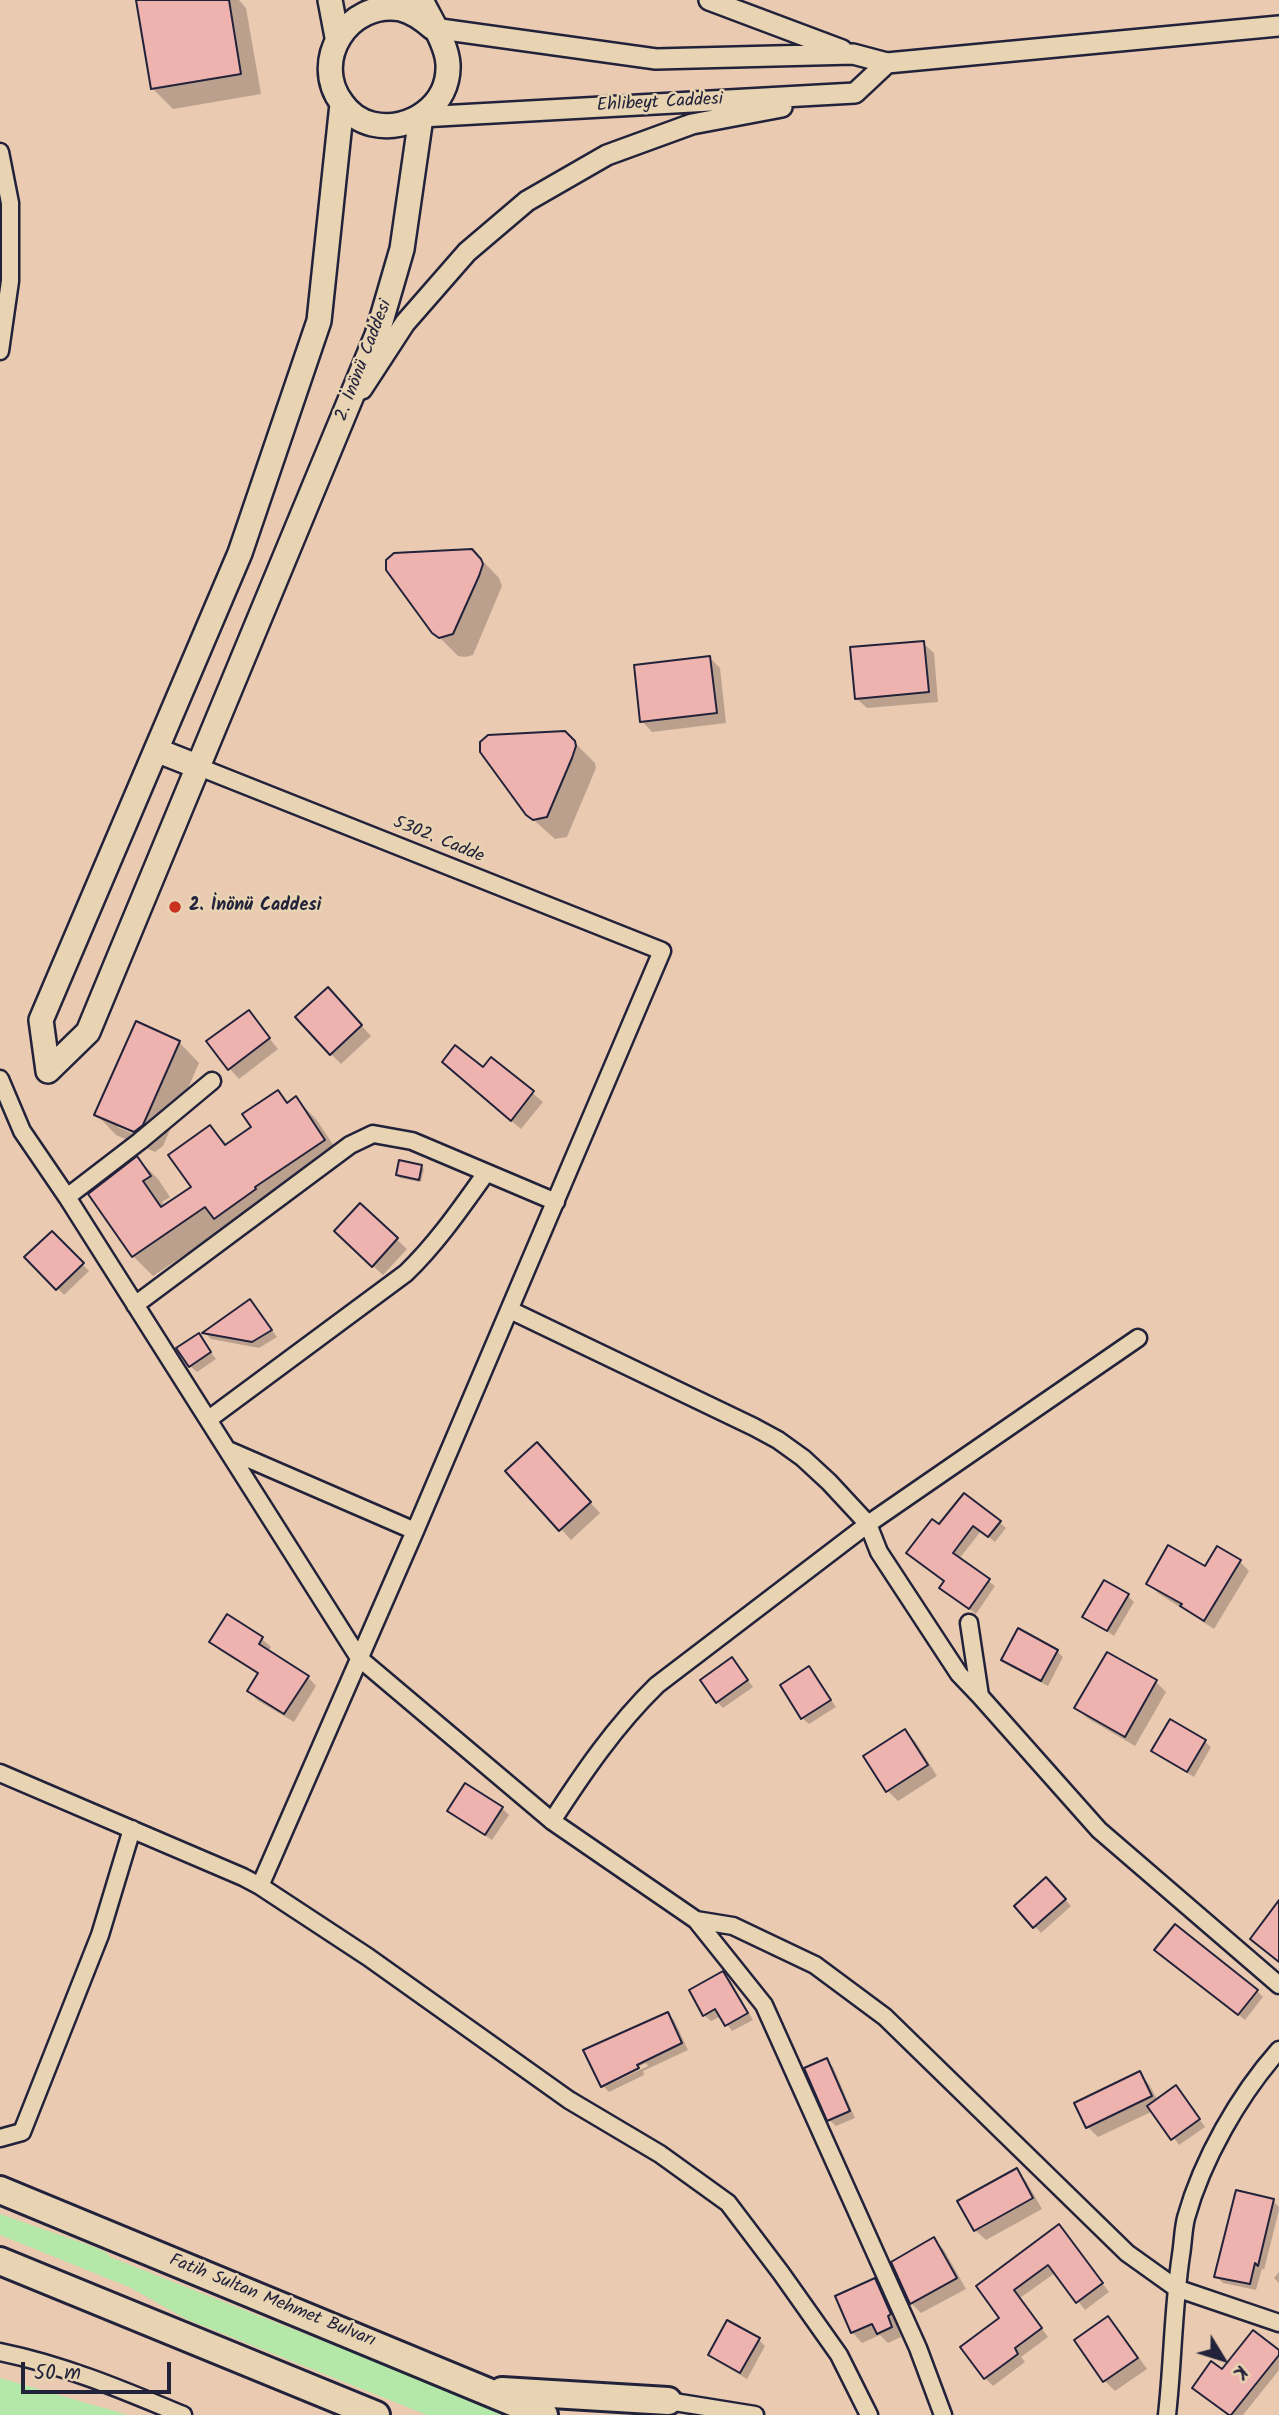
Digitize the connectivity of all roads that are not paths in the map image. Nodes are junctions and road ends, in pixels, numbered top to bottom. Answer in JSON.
{"nodes":[{"id":1,"x":330,"y":0,"type":"edge"},
{"id":2,"x":421,"y":0,"type":"edge"},
{"id":3,"x":709,"y":0,"type":"edge"},
{"id":4,"x":1279,"y":26,"type":"edge"},
{"id":5,"x":433,"y":28,"type":"junction"},
{"id":6,"x":337,"y":37,"type":"junction"},
{"id":7,"x":853,"y":54,"type":"junction"},
{"id":8,"x":887,"y":63,"type":"junction"},
{"id":9,"x":855,"y":93,"type":"junction"},
{"id":10,"x":342,"y":104,"type":"junction"},
{"id":11,"x":421,"y":117,"type":"junction"},
{"id":12,"x":0,"y":152,"type":"edge"},
{"id":13,"x":0,"y":351,"type":"edge"},
{"id":14,"x":344,"y":417,"type":"junction"},
{"id":15,"x":156,"y":750,"type":"junction"},
{"id":16,"x":199,"y":766,"type":"junction"},
{"id":17,"x":0,"y":1079,"type":"edge"},
{"id":18,"x":212,"y":1081,"type":"dead end"},
{"id":19,"x":486,"y":1173,"type":"junction"},
{"id":20,"x":67,"y":1197,"type":"junction"},
{"id":21,"x":556,"y":1202,"type":"junction"},
{"id":22,"x":135,"y":1305,"type":"junction"},
{"id":23,"x":510,"y":1310,"type":"junction"},
{"id":24,"x":1138,"y":1338,"type":"dead end"},
{"id":25,"x":209,"y":1419,"type":"junction"},
{"id":26,"x":228,"y":1450,"type":"junction"},
{"id":27,"x":868,"y":1524,"type":"junction"},
{"id":28,"x":415,"y":1531,"type":"junction"},
{"id":29,"x":969,"y":1623,"type":"dead end"},
{"id":30,"x":359,"y":1658,"type":"junction"},
{"id":31,"x":980,"y":1696,"type":"junction"},
{"id":32,"x":0,"y":1773,"type":"edge"},
{"id":33,"x":552,"y":1821,"type":"junction"},
{"id":34,"x":132,"y":1829,"type":"junction"},
{"id":35,"x":260,"y":1886,"type":"junction"},
{"id":36,"x":696,"y":1920,"type":"junction"},
{"id":37,"x":1279,"y":1985,"type":"edge"},
{"id":38,"x":1279,"y":2050,"type":"edge"},
{"id":39,"x":0,"y":2138,"type":"edge"},
{"id":40,"x":0,"y":2190,"type":"edge"},
{"id":41,"x":0,"y":2261,"type":"edge"},
{"id":42,"x":1176,"y":2288,"type":"junction"},
{"id":43,"x":1279,"y":2323,"type":"edge"},
{"id":44,"x":0,"y":2353,"type":"edge"},
{"id":45,"x":484,"y":2390,"type":"junction"},
{"id":46,"x":668,"y":2401,"type":"joint"},
{"id":47,"x":1168,"y":2410,"type":"edge"},
{"id":48,"x":183,"y":2415,"type":"edge"},
{"id":49,"x":376,"y":2415,"type":"edge"},
{"id":50,"x":544,"y":2415,"type":"edge"},
{"id":51,"x":755,"y":2415,"type":"edge"},
{"id":52,"x":869,"y":2415,"type":"edge"},
{"id":53,"x":943,"y":2415,"type":"edge"},
{"id":54,"x":1153,"y":2415,"type":"edge"}],
"edges":[{"from":1,"to":6,"type":"main road","name":"2. İnönü Caddesi"},
{"from":2,"to":5,"type":"main road"},
{"from":3,"to":7,"type":"street"},
{"from":4,"to":8,"type":"street"},
{"from":5,"to":6,"type":"main road"},
{"from":5,"to":7,"type":"street"},
{"from":5,"to":11,"type":"main road"},
{"from":6,"to":10,"type":"main road","name":"2. İnönü Caddesi"},
{"from":7,"to":8,"type":"street"},
{"from":8,"to":9,"type":"street"},
{"from":9,"to":11,"type":"street","name":"Ehlibeyt Caddesi"},
{"from":9,"to":14,"type":"street"},
{"from":10,"to":11,"type":"main road"},
{"from":10,"to":15,"type":"main road","name":"2. İnönü Caddesi"},
{"from":11,"to":14,"type":"main road","name":"2. İnönü Caddesi"},
{"from":12,"to":13,"type":"street"},
{"from":14,"to":16,"type":"main road","name":"2. İnönü Caddesi"},
{"from":15,"to":16,"type":"main road"},
{"from":15,"to":16,"type":"main road","name":"2. İnönü Caddesi"},
{"from":16,"to":21,"type":"street","name":"5302. Cadde"},
{"from":17,"to":20,"type":"street"},
{"from":18,"to":20,"type":"street"},
{"from":19,"to":21,"type":"street"},
{"from":19,"to":22,"type":"street"},
{"from":19,"to":25,"type":"street"},
{"from":20,"to":22,"type":"street"},
{"from":21,"to":23,"type":"street"},
{"from":22,"to":25,"type":"street"},
{"from":23,"to":27,"type":"street"},
{"from":23,"to":28,"type":"street"},
{"from":24,"to":27,"type":"street"},
{"from":25,"to":26,"type":"street"},
{"from":26,"to":28,"type":"street"},
{"from":26,"to":30,"type":"street"},
{"from":27,"to":31,"type":"street"},
{"from":27,"to":33,"type":"street"},
{"from":28,"to":30,"type":"street"},
{"from":29,"to":31,"type":"street"},
{"from":30,"to":33,"type":"street"},
{"from":30,"to":35,"type":"street"},
{"from":31,"to":37,"type":"street"},
{"from":32,"to":34,"type":"street"},
{"from":33,"to":36,"type":"street"},
{"from":34,"to":35,"type":"street"},
{"from":34,"to":39,"type":"street"},
{"from":35,"to":52,"type":"street"},
{"from":36,"to":42,"type":"street"},
{"from":36,"to":53,"type":"street"},
{"from":38,"to":42,"type":"street"},
{"from":40,"to":45,"type":"highway","name":"Fatih Sultan Mehmet Bulvarı"},
{"from":41,"to":49,"type":"highway"},
{"from":42,"to":43,"type":"street"},
{"from":42,"to":47,"type":"street"},
{"from":44,"to":48,"type":"street"},
{"from":45,"to":46,"type":"highway"},
{"from":45,"to":50,"type":"highway","name":"Fatih Sultan Mehmet Bulvarı"},
{"from":46,"to":51,"type":"street"},
{"from":47,"to":54,"type":"street"}]}
